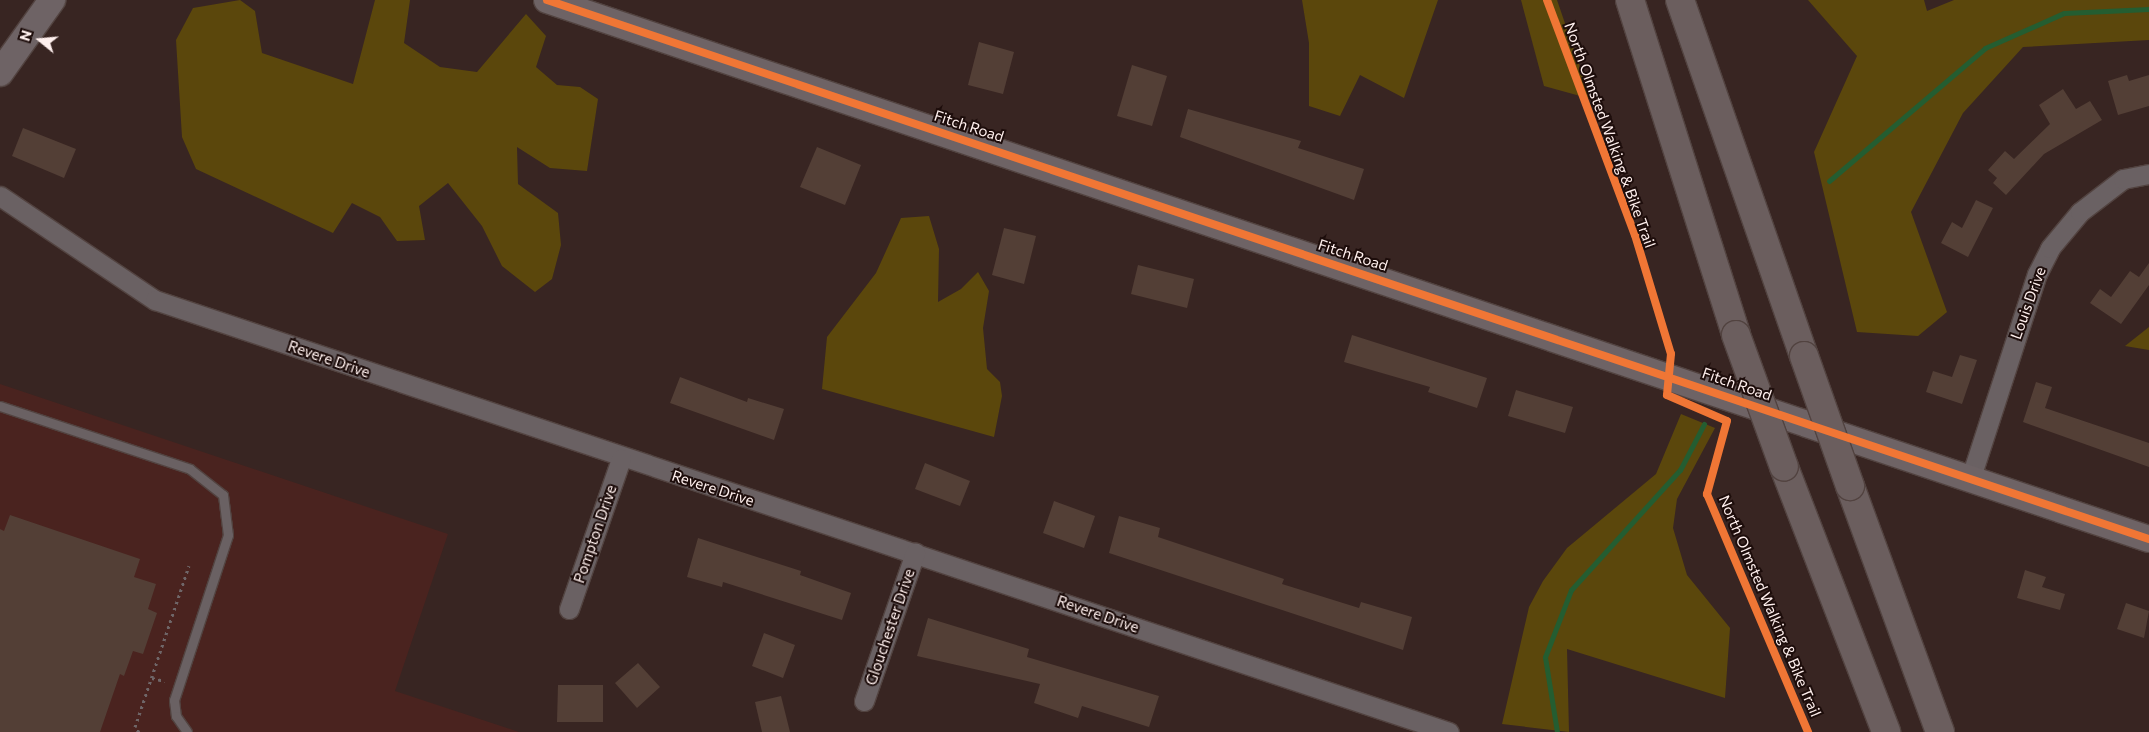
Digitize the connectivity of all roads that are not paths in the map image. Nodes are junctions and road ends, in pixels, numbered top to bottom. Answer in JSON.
{"nodes":[{"id":1,"x":52,"y":0,"type":"edge"},
{"id":2,"x":547,"y":0,"type":"edge"},
{"id":3,"x":1630,"y":0,"type":"edge"},
{"id":4,"x":1680,"y":0,"type":"edge"},
{"id":5,"x":0,"y":73,"type":"edge"},
{"id":6,"x":2149,"y":174,"type":"edge"},
{"id":7,"x":0,"y":196,"type":"edge"},
{"id":8,"x":0,"y":406,"type":"edge"},
{"id":9,"x":621,"y":459,"type":"junction"},
{"id":10,"x":1970,"y":480,"type":"junction"},
{"id":11,"x":2149,"y":539,"type":"edge"},
{"id":12,"x":915,"y":553,"type":"junction"},
{"id":13,"x":569,"y":609,"type":"dead end"},
{"id":14,"x":864,"y":701,"type":"dead end"},
{"id":15,"x":187,"y":732,"type":"edge"},
{"id":16,"x":1449,"y":732,"type":"edge"},
{"id":17,"x":1886,"y":732,"type":"edge"},
{"id":18,"x":1940,"y":732,"type":"edge"}],
"edges":[{"from":1,"to":5,"type":"street"},
{"from":2,"to":10,"type":"street","name":"Fitch Road"},
{"from":3,"to":17,"type":"highway","bridge":true},
{"from":4,"to":18,"type":"highway","bridge":true},
{"from":6,"to":10,"type":"street","name":"Louis Drive"},
{"from":7,"to":9,"type":"street","name":"Revere Drive"},
{"from":8,"to":15,"type":"lane"},
{"from":9,"to":12,"type":"street","name":"Revere Drive"},
{"from":9,"to":13,"type":"street","name":"Pompton Drive"},
{"from":10,"to":11,"type":"street","name":"Fitch Road"},
{"from":12,"to":14,"type":"street","name":"Glouchester Drive"},
{"from":12,"to":16,"type":"street","name":"Revere Drive"}]}
